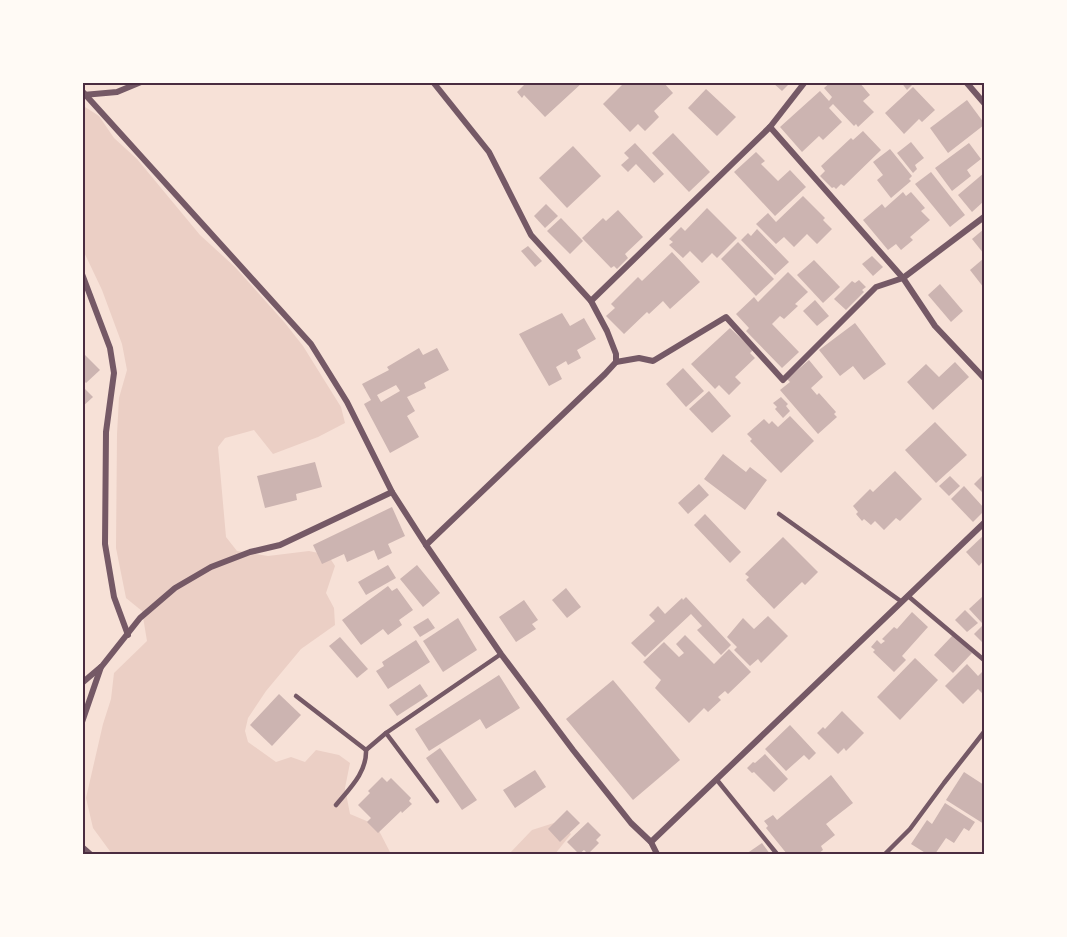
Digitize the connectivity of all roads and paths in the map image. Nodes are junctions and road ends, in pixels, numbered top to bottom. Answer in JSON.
{"nodes":[{"id":1,"x":141,"y":82,"type":"edge"},
{"id":2,"x":433,"y":82,"type":"edge"},
{"id":3,"x":805,"y":82,"type":"edge"},
{"id":4,"x":966,"y":82,"type":"edge"},
{"id":5,"x":83,"y":94,"type":"edge"},
{"id":6,"x":984,"y":103,"type":"edge"},
{"id":7,"x":770,"y":127,"type":"junction"},
{"id":8,"x":984,"y":217,"type":"edge"},
{"id":9,"x":82,"y":274,"type":"edge"},
{"id":10,"x":903,"y":278,"type":"junction"},
{"id":11,"x":591,"y":301,"type":"junction"},
{"id":12,"x":616,"y":362,"type":"junction"},
{"id":13,"x":984,"y":378,"type":"edge"},
{"id":14,"x":392,"y":492,"type":"junction"},
{"id":15,"x":779,"y":514,"type":"dead end"},
{"id":16,"x":984,"y":523,"type":"edge"},
{"id":17,"x":426,"y":545,"type":"junction"},
{"id":18,"x":908,"y":596,"type":"junction"},
{"id":19,"x":902,"y":602,"type":"junction"},
{"id":20,"x":128,"y":635,"type":"junction"},
{"id":21,"x":501,"y":654,"type":"junction"},
{"id":22,"x":984,"y":660,"type":"edge"},
{"id":23,"x":102,"y":666,"type":"junction"},
{"id":24,"x":82,"y":683,"type":"edge"},
{"id":25,"x":296,"y":696,"type":"dead end"},
{"id":26,"x":82,"y":722,"type":"edge"},
{"id":27,"x":984,"y":732,"type":"edge"},
{"id":28,"x":386,"y":734,"type":"junction"},
{"id":29,"x":366,"y":750,"type":"junction"},
{"id":30,"x":717,"y":780,"type":"junction"},
{"id":31,"x":437,"y":801,"type":"dead end"},
{"id":32,"x":336,"y":805,"type":"dead end"},
{"id":33,"x":651,"y":842,"type":"junction"},
{"id":34,"x":82,"y":847,"type":"edge"},
{"id":35,"x":90,"y":855,"type":"edge"},
{"id":36,"x":657,"y":855,"type":"edge"},
{"id":37,"x":777,"y":855,"type":"edge"},
{"id":38,"x":885,"y":855,"type":"edge"}],
"edges":[{"from":1,"to":5,"type":"street"},
{"from":2,"to":11,"type":"street"},
{"from":3,"to":7,"type":"street"},
{"from":4,"to":6,"type":"street"},
{"from":5,"to":14,"type":"street"},
{"from":7,"to":10,"type":"street"},
{"from":7,"to":11,"type":"street"},
{"from":8,"to":10,"type":"street"},
{"from":9,"to":20,"type":"street"},
{"from":10,"to":12,"type":"street"},
{"from":10,"to":13,"type":"street"},
{"from":11,"to":12,"type":"street"},
{"from":12,"to":17,"type":"street"},
{"from":14,"to":17,"type":"street"},
{"from":14,"to":20,"type":"street"},
{"from":15,"to":19,"type":"lane"},
{"from":16,"to":18,"type":"street"},
{"from":17,"to":21,"type":"street"},
{"from":18,"to":19,"type":"street"},
{"from":18,"to":22,"type":"lane"},
{"from":19,"to":30,"type":"street"},
{"from":20,"to":23,"type":"street"},
{"from":21,"to":28,"type":"lane"},
{"from":21,"to":33,"type":"street"},
{"from":23,"to":24,"type":"street"},
{"from":23,"to":26,"type":"street"},
{"from":25,"to":29,"type":"lane"},
{"from":27,"to":38,"type":"lane"},
{"from":28,"to":29,"type":"lane"},
{"from":28,"to":31,"type":"lane"},
{"from":29,"to":32,"type":"lane"},
{"from":30,"to":33,"type":"street"},
{"from":30,"to":37,"type":"lane"},
{"from":33,"to":36,"type":"street"},
{"from":34,"to":35,"type":"street"}]}
